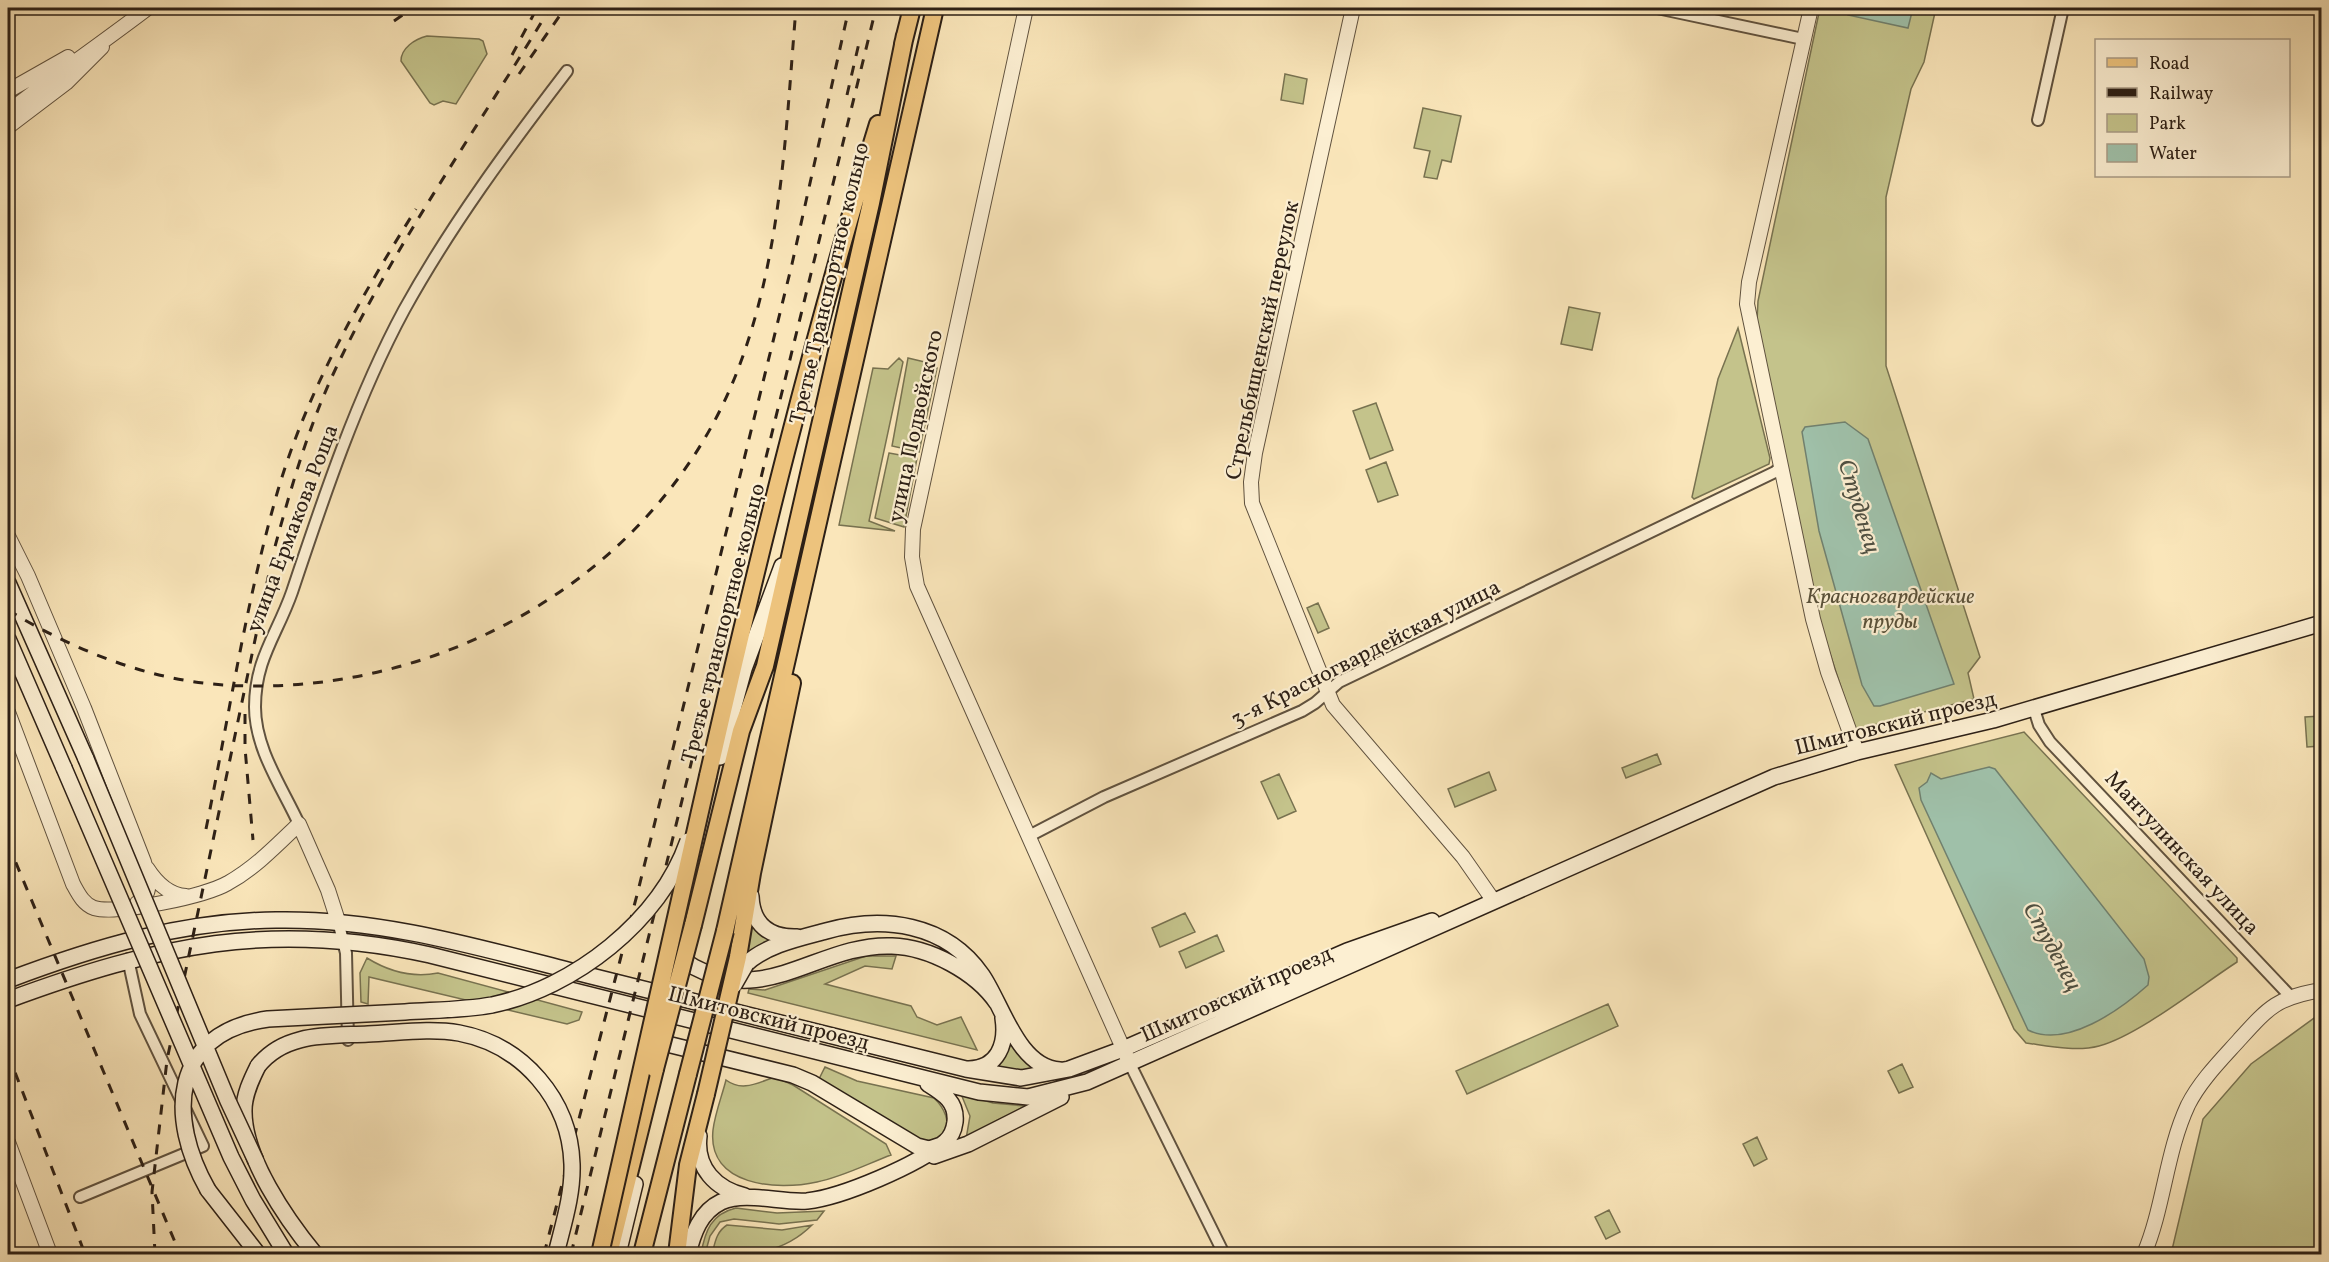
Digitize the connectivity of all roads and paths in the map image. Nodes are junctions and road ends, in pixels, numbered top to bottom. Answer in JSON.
{"nodes":[{"id":1,"x":148,"y":8,"type":"edge"},
{"id":2,"x":912,"y":8,"type":"edge"},
{"id":3,"x":935,"y":8,"type":"edge"},
{"id":4,"x":1026,"y":8,"type":"edge"},
{"id":5,"x":1353,"y":8,"type":"edge"},
{"id":6,"x":1657,"y":8,"type":"edge"},
{"id":7,"x":1810,"y":8,"type":"edge"},
{"id":8,"x":2063,"y":8,"type":"edge"},
{"id":9,"x":906,"y":36,"type":"junction"},
{"id":10,"x":107,"y":39,"type":"junction"},
{"id":11,"x":1803,"y":39,"type":"junction"},
{"id":12,"x":567,"y":71,"type":"dead end"},
{"id":13,"x":8,"y":91,"type":"edge"},
{"id":14,"x":8,"y":112,"type":"edge"},
{"id":15,"x":2038,"y":120,"type":"dead end"},
{"id":16,"x":8,"y":127,"type":"edge"},
{"id":17,"x":1781,"y":466,"type":"junction"},
{"id":18,"x":8,"y":536,"type":"edge"},
{"id":19,"x":792,"y":541,"type":"junction"},
{"id":20,"x":8,"y":583,"type":"edge"},
{"id":21,"x":801,"y":599,"type":"junction"},
{"id":22,"x":2322,"y":623,"type":"edge"},
{"id":23,"x":8,"y":639,"type":"edge"},
{"id":24,"x":1327,"y":691,"type":"junction"},
{"id":25,"x":2034,"y":709,"type":"junction"},
{"id":26,"x":8,"y":712,"type":"edge"},
{"id":27,"x":1857,"y":753,"type":"junction"},
{"id":28,"x":708,"y":776,"type":"junction"},
{"id":29,"x":299,"y":824,"type":"junction"},
{"id":30,"x":1029,"y":836,"type":"junction"},
{"id":31,"x":144,"y":862,"type":"junction"},
{"id":32,"x":752,"y":873,"type":"junction"},
{"id":33,"x":194,"y":896,"type":"junction"},
{"id":34,"x":1493,"y":900,"type":"junction"},
{"id":35,"x":129,"y":906,"type":"junction"},
{"id":36,"x":338,"y":921,"type":"junction"},
{"id":37,"x":815,"y":934,"type":"junction"},
{"id":38,"x":343,"y":941,"type":"junction"},
{"id":39,"x":128,"y":959,"type":"junction"},
{"id":40,"x":742,"y":961,"type":"junction"},
{"id":41,"x":8,"y":980,"type":"edge"},
{"id":42,"x":2322,"y":990,"type":"edge"},
{"id":43,"x":2290,"y":996,"type":"junction"},
{"id":44,"x":8,"y":1000,"type":"edge"},
{"id":45,"x":999,"y":1006,"type":"junction"},
{"id":46,"x":348,"y":1041,"type":"dead end"},
{"id":47,"x":1124,"y":1049,"type":"junction"},
{"id":48,"x":1130,"y":1064,"type":"junction"},
{"id":49,"x":966,"y":1069,"type":"junction"},
{"id":50,"x":1069,"y":1069,"type":"junction"},
{"id":51,"x":658,"y":1070,"type":"junction"},
{"id":52,"x":913,"y":1076,"type":"junction"},
{"id":53,"x":706,"y":1094,"type":"junction"},
{"id":54,"x":8,"y":1142,"type":"edge"},
{"id":55,"x":941,"y":1145,"type":"junction"},
{"id":56,"x":11,"y":1160,"type":"edge"},
{"id":57,"x":256,"y":1161,"type":"junction"},
{"id":58,"x":902,"y":1167,"type":"junction"},
{"id":59,"x":80,"y":1197,"type":"dead end"},
{"id":60,"x":769,"y":1200,"type":"junction"},
{"id":61,"x":50,"y":1254,"type":"edge"},
{"id":62,"x":258,"y":1254,"type":"edge"},
{"id":63,"x":286,"y":1254,"type":"edge"},
{"id":64,"x":315,"y":1254,"type":"edge"},
{"id":65,"x":556,"y":1254,"type":"edge"},
{"id":66,"x":599,"y":1254,"type":"edge"},
{"id":67,"x":609,"y":1254,"type":"edge"},
{"id":68,"x":618,"y":1254,"type":"edge"},
{"id":69,"x":642,"y":1254,"type":"edge"},
{"id":70,"x":677,"y":1254,"type":"edge"},
{"id":71,"x":688,"y":1254,"type":"edge"},
{"id":72,"x":1224,"y":1254,"type":"edge"},
{"id":73,"x":2144,"y":1254,"type":"edge"}],
"edges":[{"from":1,"to":10,"type":"street"},
{"from":2,"to":9,"type":"main road","name":"Третье транспортное кольцо"},
{"from":3,"to":21,"type":"main road","name":"Третье транспортное кольцо"},
{"from":4,"to":30,"type":"street","name":"улица Подвойского"},
{"from":5,"to":24,"type":"street","name":"Стрельбищенский переулок"},
{"from":6,"to":11,"type":"street"},
{"from":7,"to":11,"type":"street"},
{"from":8,"to":15,"type":"street"},
{"from":9,"to":19,"type":"main road","name":"Третье Транспортное кольцо"},
{"from":9,"to":28,"type":"main road","name":"Третье транспортное кольцо"},
{"from":10,"to":13,"type":"street"},
{"from":10,"to":14,"type":"street"},
{"from":10,"to":16,"type":"street"},
{"from":11,"to":17,"type":"street"},
{"from":12,"to":29,"type":"street","name":"улица Ермакова Роща"},
{"from":17,"to":24,"type":"street","name":"3-я Красногвардейская улица"},
{"from":17,"to":27,"type":"street"},
{"from":18,"to":31,"type":"street"},
{"from":19,"to":45,"type":"main road"},
{"from":19,"to":51,"type":"main road","name":"Третье Транспортное кольцо","bridge":true},
{"from":20,"to":57,"type":"main road","bridge":true},
{"from":21,"to":32,"type":"main road"},
{"from":21,"to":69,"type":"main road","name":"Третье транспортное кольцо","bridge":true},
{"from":22,"to":25,"type":"main road","name":"Шмитовский проезд"},
{"from":23,"to":63,"type":"main road","bridge":true},
{"from":24,"to":30,"type":"street","name":"3-я Красногвардейская улица"},
{"from":24,"to":34,"type":"street","name":"Стрельбищенский переулок"},
{"from":25,"to":27,"type":"main road","name":"Шмитовский проезд"},
{"from":25,"to":43,"type":"street","name":"Мантулинская улица"},
{"from":26,"to":35,"type":"street"},
{"from":27,"to":34,"type":"main road","name":"Шмитовский проезд"},
{"from":28,"to":62,"type":"main road","bridge":true},
{"from":28,"to":66,"type":"main road","name":"Третье транспортное кольцо","bridge":true},
{"from":29,"to":33,"type":"street"},
{"from":29,"to":36,"type":"street","name":"улица Ермакова Роща"},
{"from":30,"to":47,"type":"street","name":"улица Подвойского"},
{"from":31,"to":33,"type":"street"},
{"from":31,"to":35,"type":"street"},
{"from":32,"to":37,"type":"main road"},
{"from":32,"to":40,"type":"main road"},
{"from":33,"to":35,"type":"street"},
{"from":34,"to":47,"type":"main road","name":"Шмитовский проезд"},
{"from":34,"to":48,"type":"main road","name":"Шмитовский проезд"},
{"from":36,"to":38,"type":"street","name":"улица Ермакова Роща"},
{"from":36,"to":41,"type":"main road","name":"Шмитовский проезд"},
{"from":36,"to":49,"type":"main road","name":"Шмитовский проезд"},
{"from":37,"to":40,"type":"main road"},
{"from":37,"to":45,"type":"main road"},
{"from":38,"to":39,"type":"main road","name":"Шмитовский проезд"},
{"from":38,"to":46,"type":"street","name":"улица Ермакова Роща"},
{"from":38,"to":52,"type":"main road","name":"Шмитовский проезд"},
{"from":39,"to":44,"type":"main road","name":"Шмитовский проезд"},
{"from":39,"to":59,"type":"street"},
{"from":40,"to":53,"type":"main road","bridge":true},
{"from":42,"to":43,"type":"street"},
{"from":43,"to":73,"type":"street"},
{"from":45,"to":49,"type":"main road"},
{"from":45,"to":50,"type":"main road"},
{"from":47,"to":48,"type":"street","name":"улица Подвойского"},
{"from":47,"to":50,"type":"main road","name":"Шмитовский проезд"},
{"from":48,"to":52,"type":"main road","name":"Шмитовский проезд"},
{"from":48,"to":58,"type":"main road"},
{"from":48,"to":72,"type":"street"},
{"from":49,"to":50,"type":"main road","name":"Шмитовский проезд"},
{"from":51,"to":67,"type":"main road","name":"Третье Транспортное кольцо"},
{"from":51,"to":68,"type":"main road"},
{"from":52,"to":55,"type":"main road"},
{"from":53,"to":60,"type":"main road"},
{"from":53,"to":70,"type":"main road"},
{"from":54,"to":56,"type":"street"},
{"from":55,"to":58,"type":"main road"},
{"from":55,"to":66,"type":"main road"},
{"from":56,"to":61,"type":"street"},
{"from":57,"to":64,"type":"main road"},
{"from":57,"to":65,"type":"main road","bridge":true},
{"from":58,"to":60,"type":"main road"},
{"from":60,"to":71,"type":"main road"}]}
